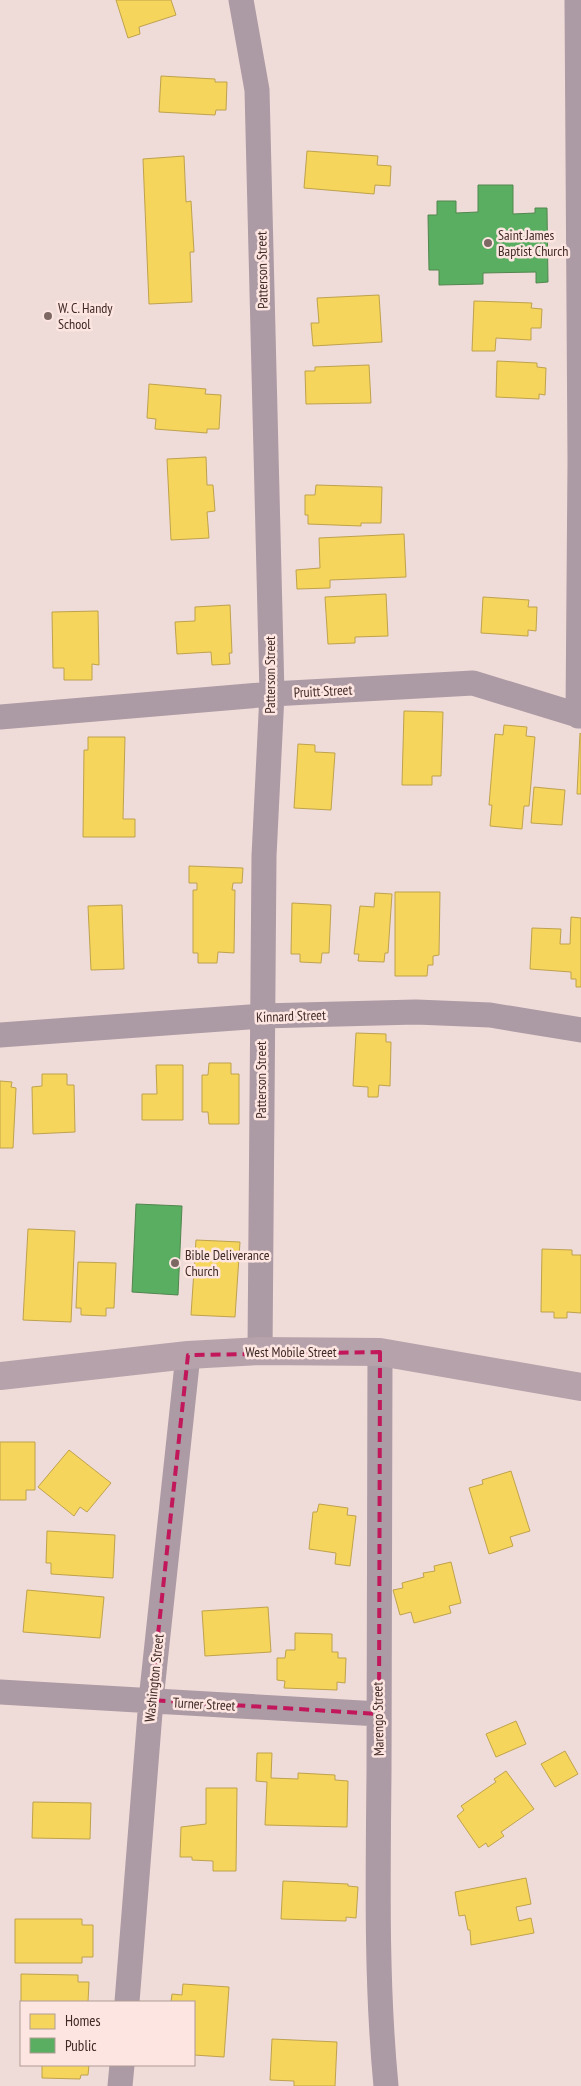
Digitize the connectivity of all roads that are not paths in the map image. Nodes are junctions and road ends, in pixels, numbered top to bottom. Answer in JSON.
{"nodes":[{"id":1,"x":241,"y":0,"type":"edge"},
{"id":2,"x":577,"y":0,"type":"edge"},
{"id":3,"x":579,"y":91,"type":"edge"},
{"id":4,"x":272,"y":694,"type":"junction"},
{"id":5,"x":579,"y":716,"type":"edge"},
{"id":6,"x":0,"y":717,"type":"edge"},
{"id":7,"x":262,"y":1016,"type":"junction"},
{"id":8,"x":581,"y":1030,"type":"edge"},
{"id":9,"x":0,"y":1034,"type":"edge"},
{"id":10,"x":260,"y":1351,"type":"junction"},
{"id":11,"x":380,"y":1352,"type":"junction"},
{"id":12,"x":188,"y":1355,"type":"junction"},
{"id":13,"x":0,"y":1376,"type":"edge"},
{"id":14,"x":581,"y":1387,"type":"edge"},
{"id":15,"x":0,"y":1692,"type":"edge"},
{"id":16,"x":151,"y":1700,"type":"junction"},
{"id":17,"x":379,"y":1714,"type":"junction"},
{"id":18,"x":127,"y":2001,"type":"edge"},
{"id":19,"x":122,"y":2066,"type":"edge"},
{"id":20,"x":120,"y":2086,"type":"edge"},
{"id":21,"x":386,"y":2086,"type":"edge"}],
"edges":[{"from":1,"to":4,"type":"street","name":"Patterson Street"},
{"from":2,"to":3,"type":"street"},
{"from":3,"to":5,"type":"street"},
{"from":4,"to":5,"type":"street","name":"Pruitt Street"},
{"from":4,"to":6,"type":"street","name":"Pruitt Street"},
{"from":4,"to":7,"type":"street","name":"Patterson Street"},
{"from":7,"to":8,"type":"street","name":"Kinnard Street"},
{"from":7,"to":9,"type":"street","name":"Kinnard Street"},
{"from":7,"to":10,"type":"street","name":"Patterson Street"},
{"from":10,"to":11,"type":"street","name":"West Mobile Street"},
{"from":10,"to":12,"type":"street","name":"West Mobile Street"},
{"from":11,"to":14,"type":"street","name":"West Mobile Street"},
{"from":11,"to":17,"type":"street","name":"Marengo Street"},
{"from":12,"to":13,"type":"street","name":"West Mobile Street"},
{"from":12,"to":16,"type":"street","name":"Washington Street"},
{"from":15,"to":16,"type":"street","name":"Turner Street"},
{"from":16,"to":17,"type":"street","name":"Turner Street"},
{"from":16,"to":18,"type":"street","name":"Washington Street"},
{"from":17,"to":21,"type":"street","name":"Marengo Street"},
{"from":19,"to":20,"type":"street"}]}
